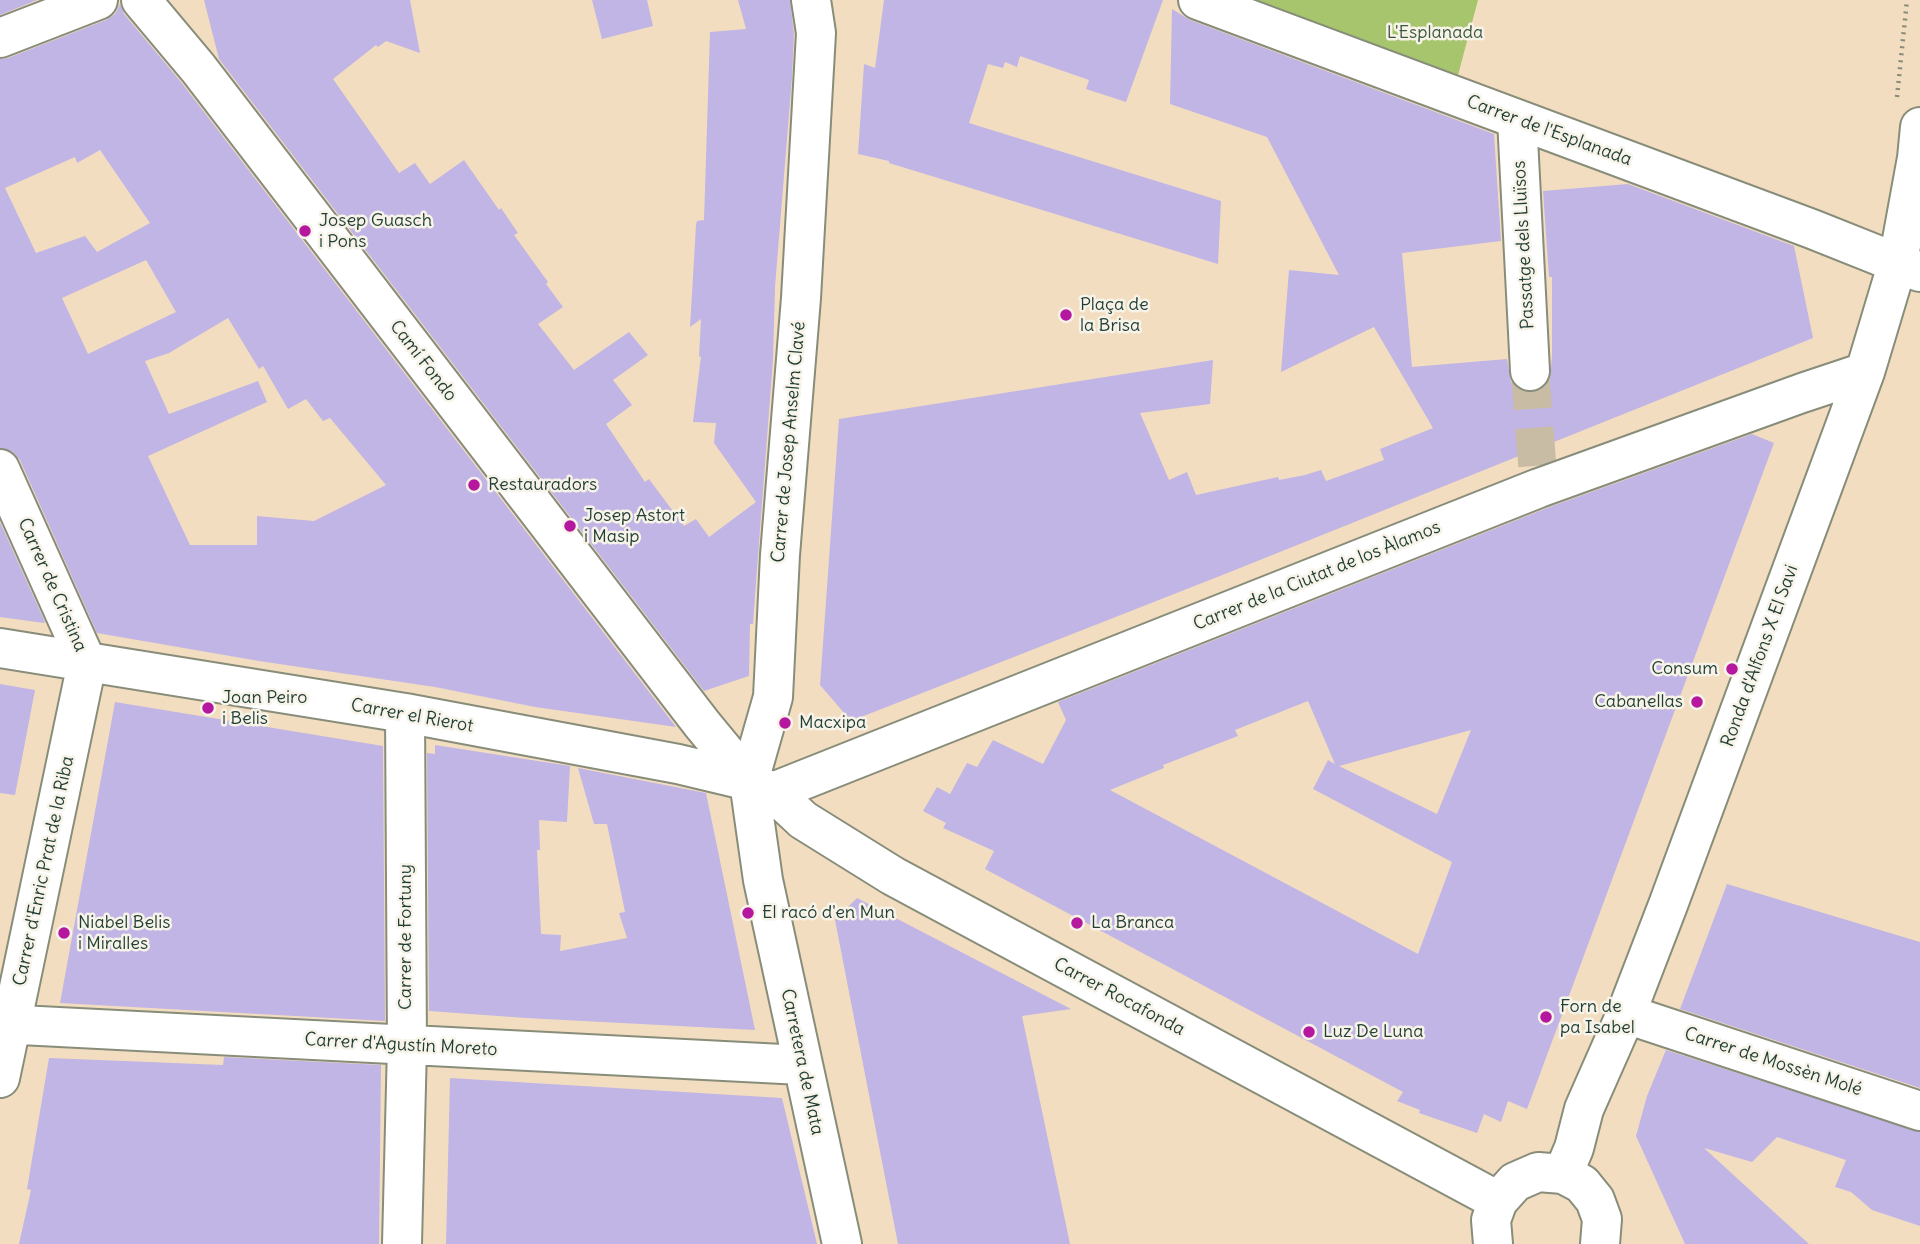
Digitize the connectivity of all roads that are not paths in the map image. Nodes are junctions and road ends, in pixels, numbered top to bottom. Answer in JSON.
{"nodes":[{"id":1,"x":98,"y":0,"type":"edge"},
{"id":2,"x":141,"y":0,"type":"edge"},
{"id":3,"x":811,"y":0,"type":"edge"},
{"id":4,"x":1198,"y":0,"type":"edge"},
{"id":5,"x":0,"y":38,"type":"edge"},
{"id":6,"x":1517,"y":119,"type":"junction"},
{"id":7,"x":1920,"y":127,"type":"edge"},
{"id":8,"x":1909,"y":267,"type":"edge"},
{"id":9,"x":1530,"y":371,"type":"tunnel mouth"},
{"id":10,"x":1865,"y":372,"type":"junction"},
{"id":11,"x":0,"y":469,"type":"edge"},
{"id":12,"x":0,"y":648,"type":"edge"},
{"id":13,"x":87,"y":663,"type":"junction"},
{"id":14,"x":405,"y":713,"type":"junction"},
{"id":15,"x":761,"y":786,"type":"junction"},
{"id":16,"x":763,"y":880,"type":"joint"},
{"id":17,"x":1626,"y":1014,"type":"junction"},
{"id":18,"x":6,"y":1024,"type":"edge"},
{"id":19,"x":407,"y":1046,"type":"junction"},
{"id":20,"x":802,"y":1065,"type":"junction"},
{"id":21,"x":0,"y":1078,"type":"edge"},
{"id":22,"x":1920,"y":1111,"type":"edge"},
{"id":23,"x":1563,"y":1174,"type":"junction"},
{"id":24,"x":1498,"y":1201,"type":"junction"},
{"id":25,"x":1603,"y":1243,"type":"edge"},
{"id":26,"x":402,"y":1244,"type":"edge"},
{"id":27,"x":842,"y":1244,"type":"edge"},
{"id":28,"x":1493,"y":1244,"type":"edge"}],
"edges":[{"from":1,"to":5,"type":"street"},
{"from":2,"to":15,"type":"street","name":"Camí Fondo"},
{"from":3,"to":15,"type":"street","name":"Carrer de Josep Anselm Clavé"},
{"from":4,"to":6,"type":"street","name":"Carrer de l'Esplanada"},
{"from":6,"to":8,"type":"street","name":"Carrer de l'Esplanada"},
{"from":6,"to":9,"type":"street","name":"Passatge dels Lluïsos"},
{"from":7,"to":8,"type":"street","name":"Ronda d'Alfons X El Savi"},
{"from":8,"to":10,"type":"street","name":"Ronda d'Alfons X El Savi"},
{"from":10,"to":15,"type":"street","name":"Carrer de la Ciutat de los Àlamos"},
{"from":10,"to":17,"type":"street","name":"Ronda d'Alfons X El Savi"},
{"from":11,"to":13,"type":"street","name":"Carrer de Cristina"},
{"from":12,"to":13,"type":"street","name":"Carrer el Rierot"},
{"from":13,"to":14,"type":"street","name":"Carrer el Rierot"},
{"from":13,"to":18,"type":"street","name":"Carrer d'Enric Prat de la Riba"},
{"from":14,"to":15,"type":"street","name":"Carrer el Rierot"},
{"from":14,"to":19,"type":"street","name":"Carrer de Fortuny"},
{"from":15,"to":16,"type":"street","name":"Carrer de Josep Anselm Clavé"},
{"from":15,"to":24,"type":"street","name":"Carrer Rocafonda"},
{"from":16,"to":20,"type":"street","name":"Carretera de Mata"},
{"from":17,"to":22,"type":"street","name":"Carrer de Mossèn Molé"},
{"from":17,"to":23,"type":"street","name":"Ronda d'Alfons X El Savi"},
{"from":18,"to":19,"type":"street","name":"Carrer d'Agustín Moreto"},
{"from":18,"to":21,"type":"street","name":"Carrer d'Enric Prat de la Riba"},
{"from":19,"to":20,"type":"street","name":"Carrer d'Agustín Moreto"},
{"from":19,"to":26,"type":"street","name":"Carrer de Fortuny"},
{"from":20,"to":27,"type":"street","name":"Carretera de Mata"},
{"from":23,"to":24,"type":"street"},
{"from":23,"to":25,"type":"street"},
{"from":24,"to":28,"type":"street"}]}
